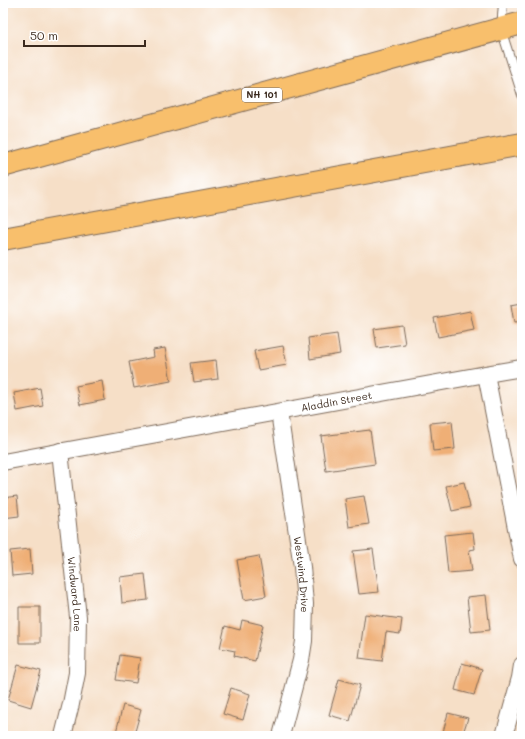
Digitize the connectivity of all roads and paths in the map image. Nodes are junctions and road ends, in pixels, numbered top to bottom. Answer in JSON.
{"nodes":[{"id":1,"x":503,"y":3,"type":"edge"},
{"id":2,"x":522,"y":23,"type":"edge"},
{"id":3,"x":501,"y":29,"type":"junction"},
{"id":4,"x":522,"y":95,"type":"edge"},
{"id":5,"x":522,"y":144,"type":"edge"},
{"id":6,"x":3,"y":166,"type":"edge"},
{"id":7,"x":3,"y":239,"type":"edge"},
{"id":8,"x":522,"y":368,"type":"edge"},
{"id":9,"x":486,"y":374,"type":"junction"},
{"id":10,"x":279,"y":412,"type":"junction"},
{"id":11,"x":60,"y":451,"type":"junction"},
{"id":12,"x":3,"y":462,"type":"edge"},
{"id":13,"x":522,"y":559,"type":"edge"},
{"id":14,"x":522,"y":665,"type":"edge"},
{"id":15,"x":63,"y":736,"type":"edge"},
{"id":16,"x":281,"y":736,"type":"edge"},
{"id":17,"x":504,"y":736,"type":"edge"}],
"edges":[{"from":1,"to":3,"type":"lane"},
{"from":2,"to":3,"type":"highway","number":"NH 101"},
{"from":3,"to":4,"type":"lane"},
{"from":3,"to":6,"type":"highway","number":"NH 101"},
{"from":5,"to":7,"type":"highway"},
{"from":8,"to":9,"type":"street","name":"Aladdin Street"},
{"from":9,"to":10,"type":"street","name":"Aladdin Street"},
{"from":9,"to":13,"type":"street"},
{"from":10,"to":11,"type":"street","name":"Aladdin Street"},
{"from":10,"to":16,"type":"street","name":"Westwind Drive"},
{"from":11,"to":12,"type":"street","name":"Aladdin Street"},
{"from":11,"to":15,"type":"street","name":"Windward Lane"},
{"from":14,"to":17,"type":"street"}]}
